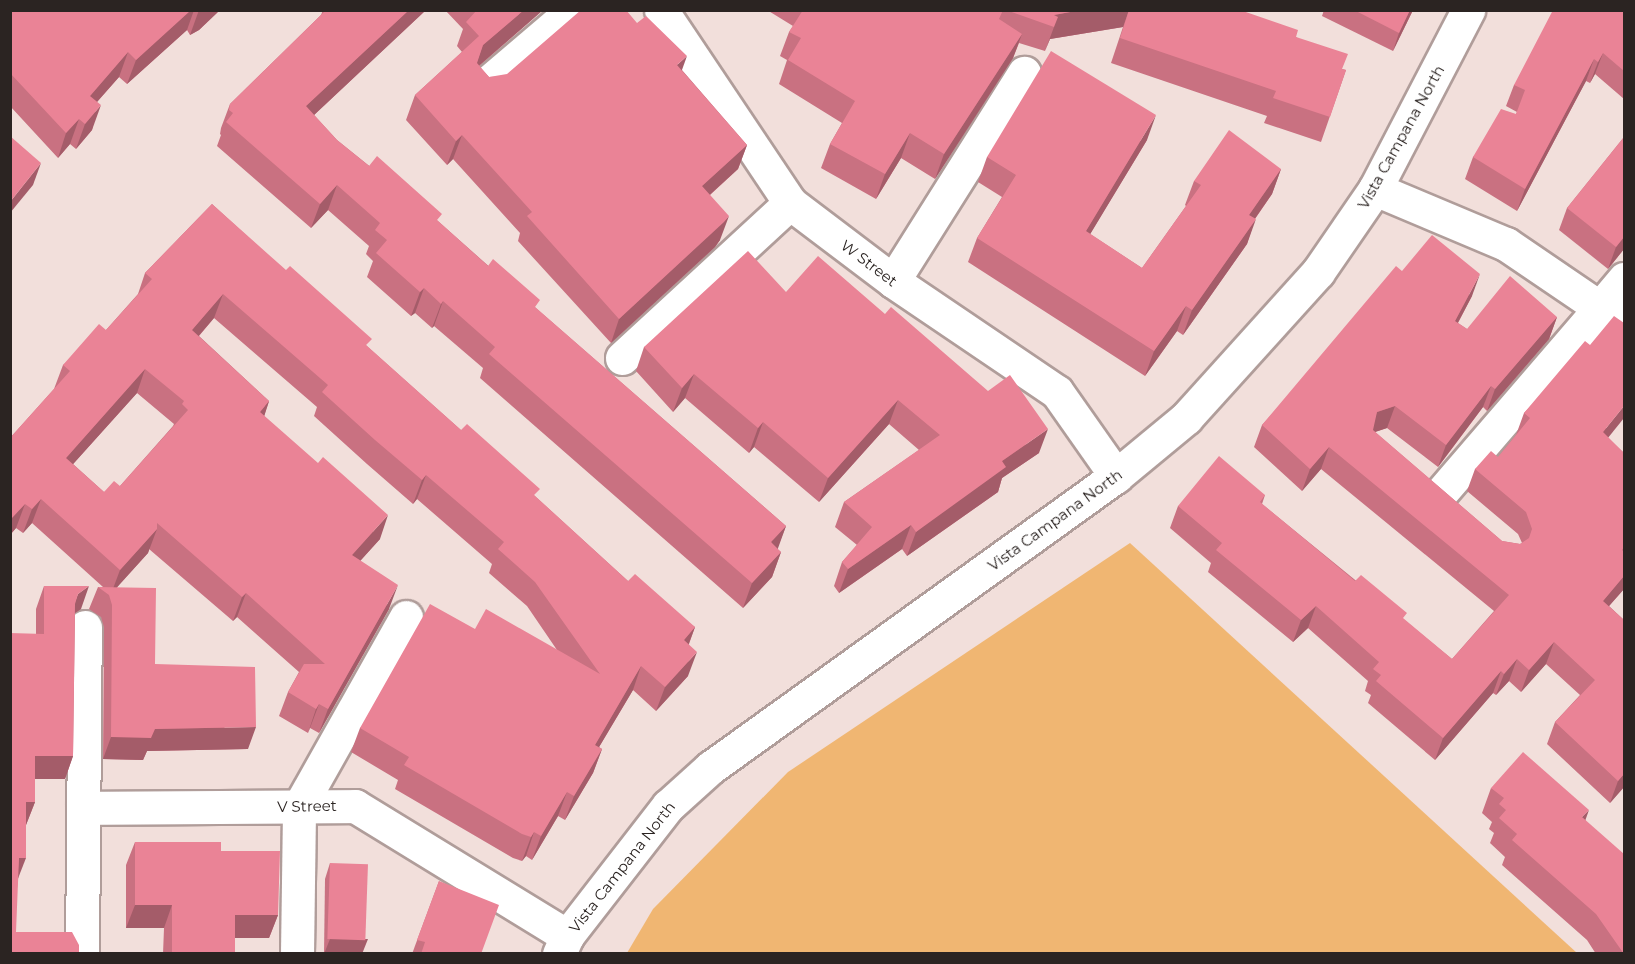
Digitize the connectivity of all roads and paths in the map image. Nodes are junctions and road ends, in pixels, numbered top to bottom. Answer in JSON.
{"nodes":[{"id":1,"x":573,"y":10,"type":"edge"},
{"id":2,"x":660,"y":10,"type":"edge"},
{"id":3,"x":1463,"y":12,"type":"edge"},
{"id":4,"x":1024,"y":73,"type":"dead end"},
{"id":5,"x":486,"y":84,"type":"edge"},
{"id":6,"x":1375,"y":189,"type":"junction"},
{"id":7,"x":790,"y":203,"type":"junction"},
{"id":8,"x":1624,"y":279,"type":"edge"},
{"id":9,"x":893,"y":281,"type":"junction"},
{"id":10,"x":1600,"y":308,"type":"junction"},
{"id":11,"x":1624,"y":329,"type":"edge"},
{"id":12,"x":622,"y":358,"type":"dead end"},
{"id":13,"x":1116,"y":476,"type":"junction"},
{"id":14,"x":1465,"y":514,"type":"edge"},
{"id":15,"x":406,"y":617,"type":"dead end"},
{"id":16,"x":85,"y":627,"type":"dead end"},
{"id":17,"x":299,"y":807,"type":"junction"},
{"id":18,"x":83,"y":808,"type":"junction"},
{"id":19,"x":563,"y":945,"type":"edge"},
{"id":20,"x":82,"y":954,"type":"edge"},
{"id":21,"x":297,"y":954,"type":"edge"}],
"edges":[{"from":1,"to":5,"type":"street"},
{"from":2,"to":7,"type":"street","name":"W Street"},
{"from":3,"to":6,"type":"street","name":"Vista Campana North"},
{"from":4,"to":9,"type":"street"},
{"from":6,"to":10,"type":"street"},
{"from":6,"to":13,"type":"street","name":"Vista Campana North"},
{"from":7,"to":9,"type":"street","name":"W Street"},
{"from":7,"to":12,"type":"street"},
{"from":8,"to":10,"type":"street"},
{"from":9,"to":13,"type":"street","name":"W Street"},
{"from":10,"to":11,"type":"street"},
{"from":10,"to":14,"type":"street"},
{"from":13,"to":19,"type":"street","name":"Vista Campana North"},
{"from":15,"to":17,"type":"street"},
{"from":16,"to":18,"type":"street"},
{"from":17,"to":18,"type":"street","name":"V Street"},
{"from":17,"to":19,"type":"street","name":"V Street"},
{"from":17,"to":21,"type":"street"},
{"from":18,"to":20,"type":"street"}]}
